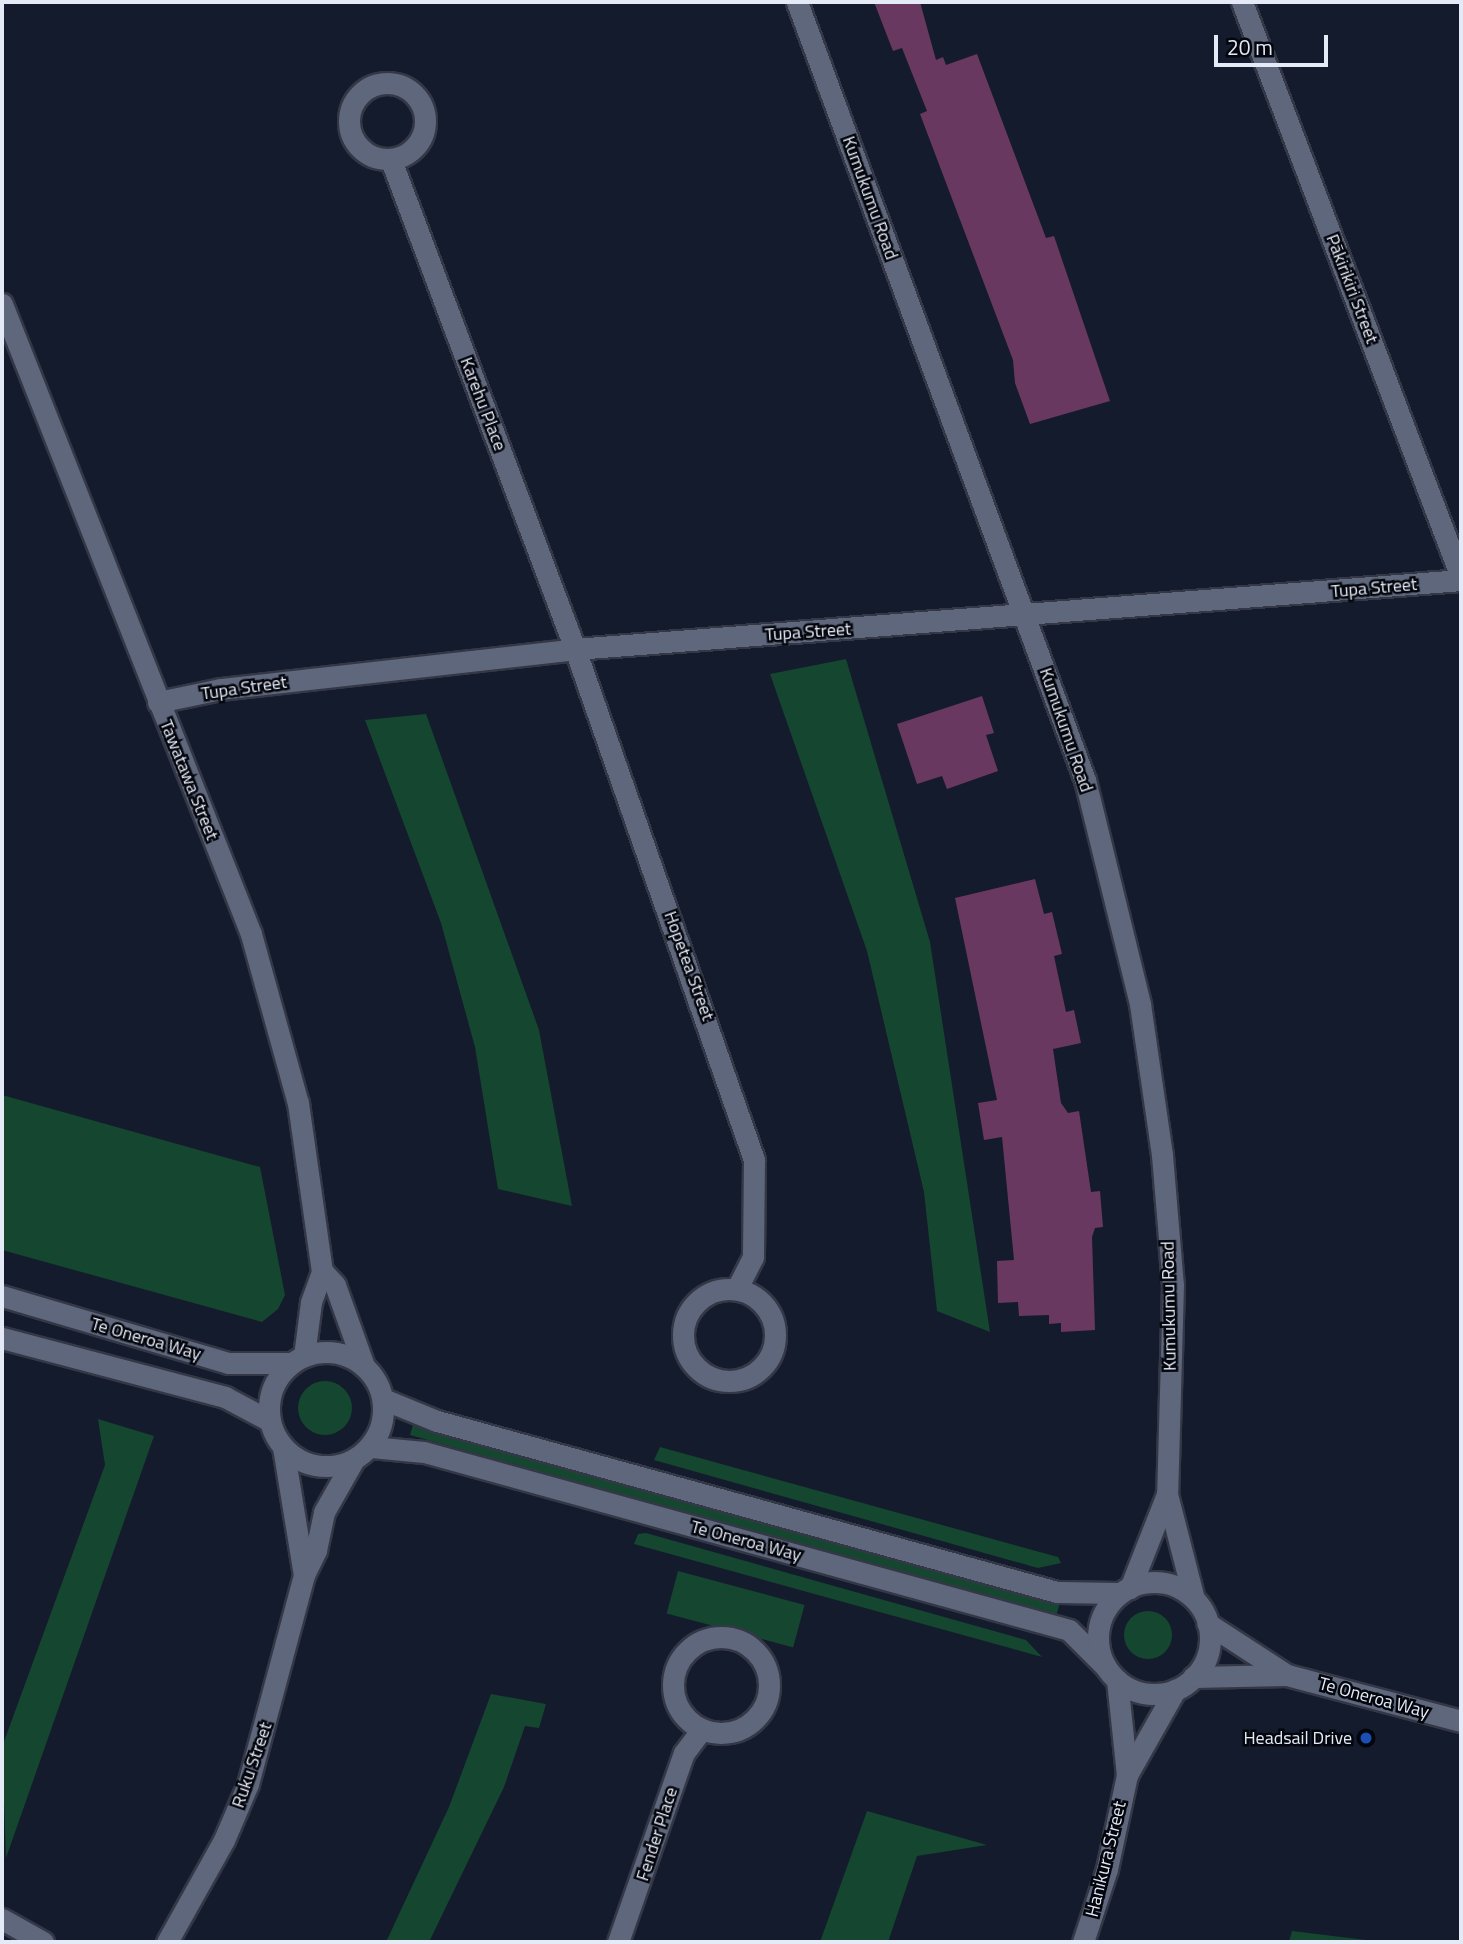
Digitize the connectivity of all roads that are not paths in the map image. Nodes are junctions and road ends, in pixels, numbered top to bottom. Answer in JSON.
{"nodes":[{"id":1,"x":797,"y":2,"type":"edge"},
{"id":2,"x":1242,"y":2,"type":"edge"},
{"id":3,"x":391,"y":160,"type":"dead end"},
{"id":4,"x":2,"y":304,"type":"edge"},
{"id":5,"x":1461,"y":579,"type":"edge"},
{"id":6,"x":1025,"y":616,"type":"junction"},
{"id":7,"x":575,"y":649,"type":"junction"},
{"id":8,"x":158,"y":702,"type":"junction"},
{"id":9,"x":322,"y":1271,"type":"junction"},
{"id":10,"x":737,"y":1289,"type":"junction"},
{"id":11,"x":2,"y":1296,"type":"edge"},
{"id":12,"x":2,"y":1338,"type":"edge"},
{"id":13,"x":298,"y":1360,"type":"junction"},
{"id":14,"x":364,"y":1366,"type":"junction"},
{"id":15,"x":383,"y":1399,"type":"junction"},
{"id":16,"x":270,"y":1421,"type":"junction"},
{"id":17,"x":283,"y":1447,"type":"junction"},
{"id":18,"x":371,"y":1447,"type":"junction"},
{"id":19,"x":353,"y":1461,"type":"junction"},
{"id":20,"x":1167,"y":1494,"type":"junction"},
{"id":21,"x":304,"y":1575,"type":"junction"},
{"id":22,"x":1125,"y":1591,"type":"junction"},
{"id":23,"x":1194,"y":1599,"type":"junction"},
{"id":24,"x":1207,"y":1623,"type":"junction"},
{"id":25,"x":1112,"y":1674,"type":"junction"},
{"id":26,"x":1287,"y":1675,"type":"junction"},
{"id":27,"x":1194,"y":1677,"type":"junction"},
{"id":28,"x":1175,"y":1690,"type":"junction"},
{"id":29,"x":1461,"y":1721,"type":"edge"},
{"id":30,"x":702,"y":1729,"type":"junction"},
{"id":31,"x":1127,"y":1775,"type":"junction"},
{"id":32,"x":2,"y":1919,"type":"edge"},
{"id":33,"x":43,"y":1942,"type":"edge"},
{"id":34,"x":167,"y":1942,"type":"edge"},
{"id":35,"x":618,"y":1942,"type":"edge"},
{"id":36,"x":1083,"y":1942,"type":"edge"}],
"edges":[{"from":1,"to":6,"type":"street","name":"Kumukumu Road"},
{"from":2,"to":5,"type":"street","name":"Pākirikiri Street"},
{"from":3,"to":7,"type":"street","name":"Karehu Place"},
{"from":4,"to":8,"type":"street","name":"Tawatawa Street"},
{"from":5,"to":6,"type":"street","name":"Tupa Street"},
{"from":6,"to":7,"type":"street","name":"Tupa Street"},
{"from":6,"to":20,"type":"street","name":"Kumukumu Road"},
{"from":7,"to":8,"type":"street","name":"Tupa Street"},
{"from":7,"to":10,"type":"street","name":"Hopetea Street"},
{"from":8,"to":9,"type":"street","name":"Tawatawa Street"},
{"from":9,"to":13,"type":"street","name":"Tawatawa Street"},
{"from":9,"to":14,"type":"street","name":"Tawatawa Street"},
{"from":10,"to":10,"type":"street"},
{"from":11,"to":13,"type":"street","name":"Te Oneroa Way"},
{"from":12,"to":16,"type":"street","name":"Te Oneroa Way"},
{"from":13,"to":14,"type":"street","name":"Te Oneroa Way"},
{"from":13,"to":16,"type":"street"},
{"from":14,"to":15,"type":"street"},
{"from":15,"to":18,"type":"street"},
{"from":15,"to":22,"type":"street","name":"Te Oneroa Way"},
{"from":16,"to":17,"type":"street"},
{"from":17,"to":19,"type":"street"},
{"from":17,"to":21,"type":"street","name":"Ruku Street"},
{"from":18,"to":19,"type":"street"},
{"from":18,"to":25,"type":"street","name":"Te Oneroa Way"},
{"from":19,"to":21,"type":"street","name":"Ruku Street"},
{"from":20,"to":22,"type":"street","name":"Kumukumu Road"},
{"from":20,"to":23,"type":"street","name":"Kumukumu Road"},
{"from":21,"to":34,"type":"street","name":"Ruku Street"},
{"from":22,"to":23,"type":"street","name":"Te Oneroa Way"},
{"from":22,"to":25,"type":"street"},
{"from":23,"to":24,"type":"street","name":"Te Oneroa Way"},
{"from":24,"to":26,"type":"street","name":"Te Oneroa Way"},
{"from":24,"to":27,"type":"street","name":"Te Oneroa Way"},
{"from":25,"to":28,"type":"street","name":"Te Oneroa Way"},
{"from":25,"to":31,"type":"street","name":"Hanikura Street"},
{"from":26,"to":27,"type":"street","name":"Te Oneroa Way"},
{"from":26,"to":29,"type":"street","name":"Te Oneroa Way"},
{"from":27,"to":28,"type":"street"},
{"from":28,"to":31,"type":"street","name":"Hanikura Street"},
{"from":30,"to":30,"type":"street"},
{"from":30,"to":35,"type":"street","name":"Fender Place"},
{"from":31,"to":36,"type":"street","name":"Hanikura Street"},
{"from":32,"to":33,"type":"street"}]}
